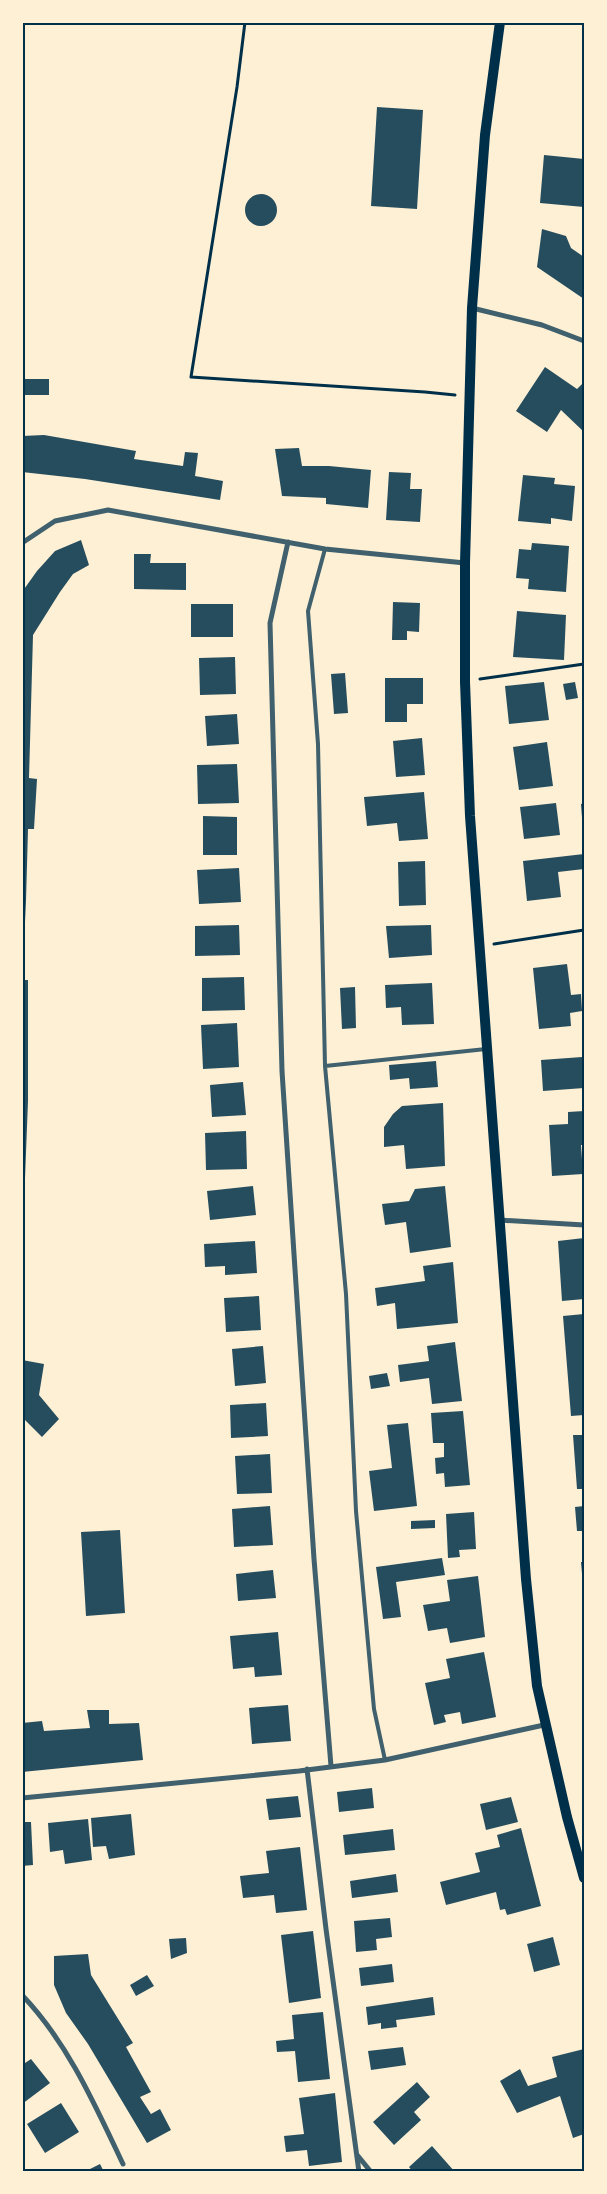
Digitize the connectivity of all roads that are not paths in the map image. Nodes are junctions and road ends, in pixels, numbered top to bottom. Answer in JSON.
{"nodes":[{"id":1,"x":500,"y":22,"type":"edge"},
{"id":2,"x":472,"y":308,"type":"junction"},
{"id":3,"x":584,"y":341,"type":"edge"},
{"id":4,"x":24,"y":540,"type":"edge"},
{"id":5,"x":288,"y":542,"type":"junction"},
{"id":6,"x":325,"y":548,"type":"junction"},
{"id":7,"x":465,"y":562,"type":"junction"},
{"id":8,"x":486,"y":1049,"type":"junction"},
{"id":9,"x":326,"y":1066,"type":"junction"},
{"id":10,"x":498,"y":1220,"type":"junction"},
{"id":11,"x":584,"y":1225,"type":"edge"},
{"id":12,"x":544,"y":1725,"type":"junction"},
{"id":13,"x":385,"y":1760,"type":"junction"},
{"id":14,"x":331,"y":1766,"type":"junction"},
{"id":15,"x":307,"y":1770,"type":"junction"},
{"id":16,"x":22,"y":1798,"type":"edge"},
{"id":17,"x":584,"y":1878,"type":"edge"},
{"id":18,"x":22,"y":1995,"type":"edge"},
{"id":19,"x":358,"y":2155,"type":"junction"},
{"id":20,"x":123,"y":2164,"type":"dead end"},
{"id":21,"x":359,"y":2172,"type":"edge"},
{"id":22,"x":371,"y":2172,"type":"edge"}],
"edges":[{"from":1,"to":2,"type":"main road"},
{"from":2,"to":3,"type":"street"},
{"from":2,"to":7,"type":"main road"},
{"from":4,"to":5,"type":"street"},
{"from":5,"to":6,"type":"street"},
{"from":5,"to":14,"type":"street"},
{"from":6,"to":7,"type":"street"},
{"from":6,"to":9,"type":"lane"},
{"from":7,"to":8,"type":"main road"},
{"from":8,"to":9,"type":"lane"},
{"from":8,"to":10,"type":"main road"},
{"from":9,"to":13,"type":"lane"},
{"from":10,"to":11,"type":"street"},
{"from":10,"to":12,"type":"main road"},
{"from":12,"to":13,"type":"street"},
{"from":12,"to":17,"type":"main road"},
{"from":13,"to":14,"type":"street"},
{"from":14,"to":15,"type":"street"},
{"from":15,"to":16,"type":"street"},
{"from":15,"to":19,"type":"street"},
{"from":18,"to":20,"type":"street"},
{"from":19,"to":21,"type":"street"},
{"from":19,"to":22,"type":"street"}]}
